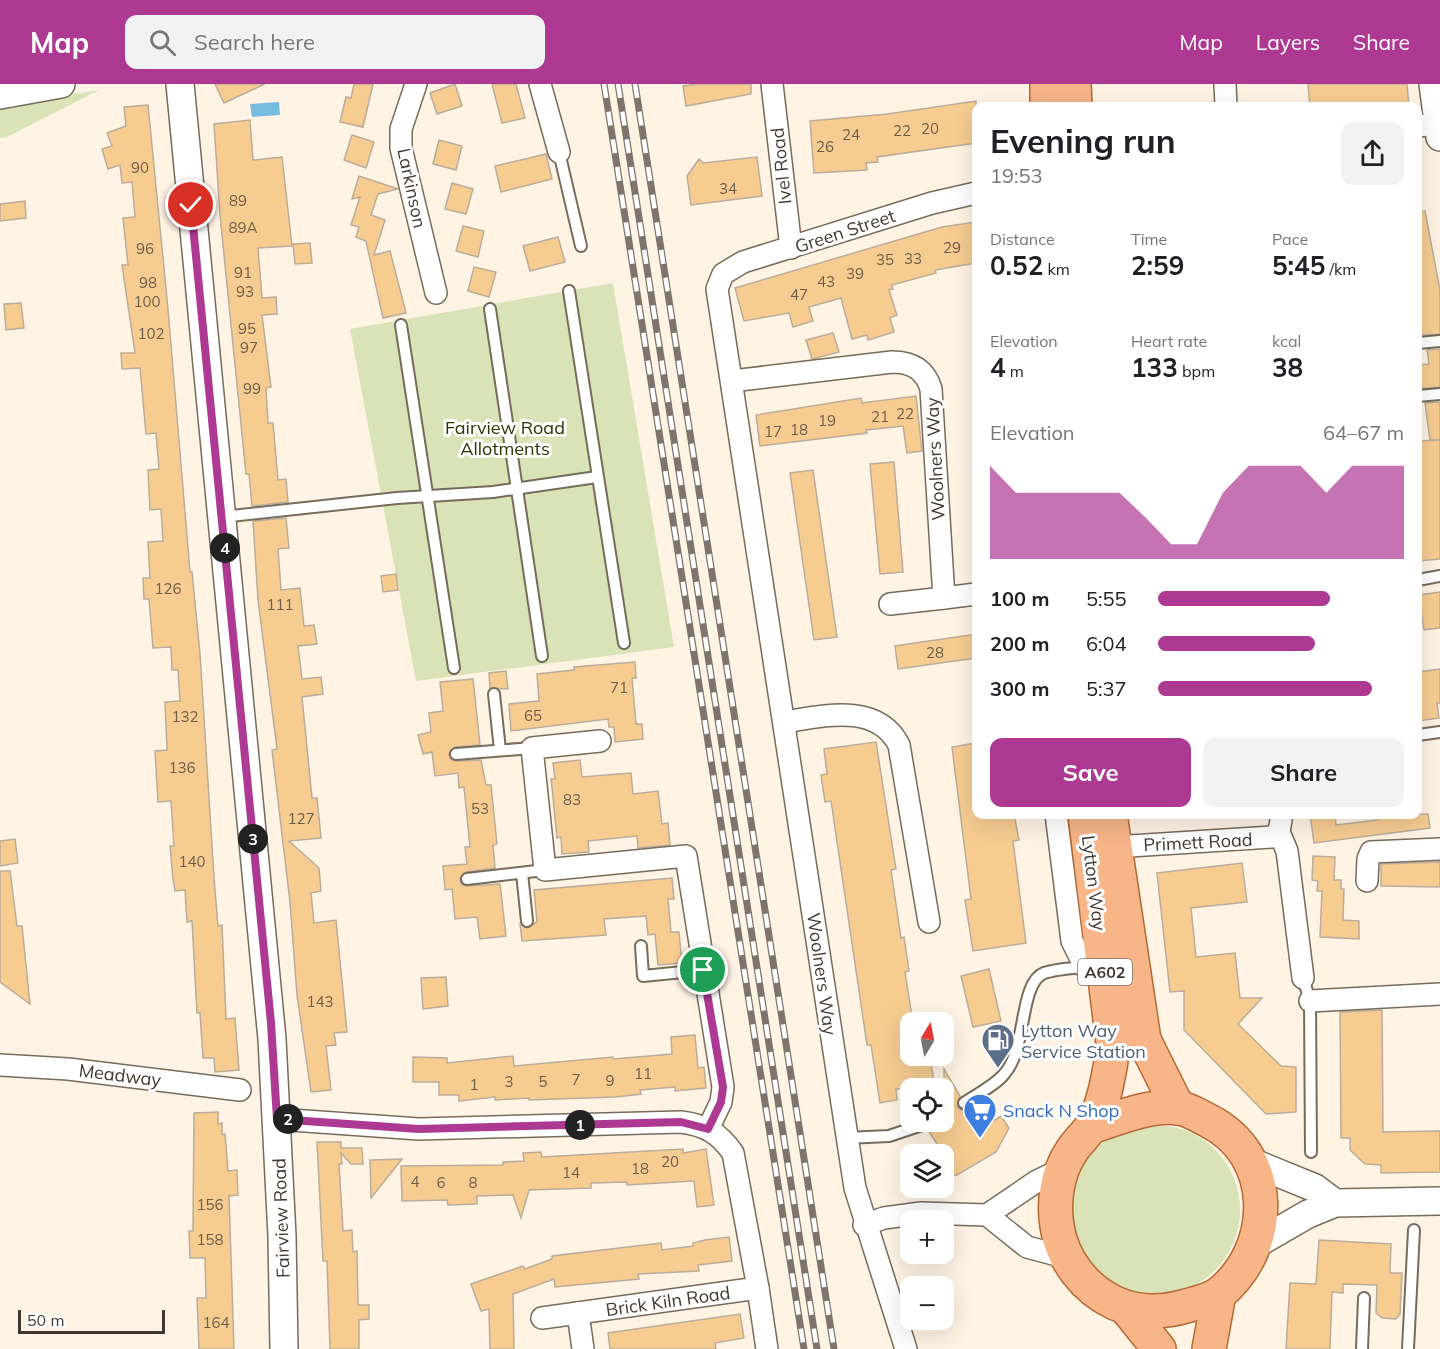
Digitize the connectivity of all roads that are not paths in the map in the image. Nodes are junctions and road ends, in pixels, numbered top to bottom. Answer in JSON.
{"nodes":[{"id":1,"x":61,"y":84,"type":"edge"},
{"id":2,"x":180,"y":84,"type":"edge"},
{"id":3,"x":416,"y":84,"type":"edge"},
{"id":4,"x":540,"y":84,"type":"edge"},
{"id":5,"x":772,"y":84,"type":"edge"},
{"id":6,"x":1047,"y":84,"type":"edge"},
{"id":7,"x":1074,"y":84,"type":"edge"},
{"id":8,"x":1225,"y":84,"type":"edge"},
{"id":9,"x":1433,"y":84,"type":"edge"},
{"id":10,"x":0,"y":95,"type":"edge"},
{"id":11,"x":1047,"y":102,"type":"edge"},
{"id":12,"x":1075,"y":102,"type":"edge"},
{"id":13,"x":1226,"y":102,"type":"edge"},
{"id":14,"x":1432,"y":129,"type":"edge"},
{"id":15,"x":559,"y":152,"type":"joint"},
{"id":16,"x":972,"y":195,"type":"edge"},
{"id":17,"x":581,"y":246,"type":"dead end"},
{"id":18,"x":791,"y":248,"type":"junction"},
{"id":19,"x":719,"y":279,"type":"joint"},
{"id":20,"x":569,"y":291,"type":"dead end"},
{"id":21,"x":436,"y":293,"type":"dead end"},
{"id":22,"x":490,"y":309,"type":"dead end"},
{"id":23,"x":401,"y":325,"type":"dead end"},
{"id":24,"x":1440,"y":340,"type":"edge"},
{"id":25,"x":1422,"y":342,"type":"edge"},
{"id":26,"x":732,"y":381,"type":"junction"},
{"id":27,"x":1440,"y":394,"type":"edge"},
{"id":28,"x":1422,"y":396,"type":"edge"},
{"id":29,"x":597,"y":477,"type":"junction"},
{"id":30,"x":518,"y":489,"type":"junction"},
{"id":31,"x":426,"y":495,"type":"junction"},
{"id":32,"x":222,"y":517,"type":"junction"},
{"id":33,"x":1440,"y":576,"type":"edge"},
{"id":34,"x":1422,"y":579,"type":"edge"},
{"id":35,"x":972,"y":594,"type":"edge"},
{"id":36,"x":944,"y":598,"type":"junction"},
{"id":37,"x":890,"y":604,"type":"dead end"},
{"id":38,"x":624,"y":644,"type":"dead end"},
{"id":39,"x":542,"y":656,"type":"dead end"},
{"id":40,"x":454,"y":668,"type":"dead end"},
{"id":41,"x":494,"y":694,"type":"dead end"},
{"id":42,"x":785,"y":722,"type":"junction"},
{"id":43,"x":1440,"y":732,"type":"edge"},
{"id":44,"x":1422,"y":734,"type":"edge"},
{"id":45,"x":600,"y":741,"type":"dead end"},
{"id":46,"x":532,"y":747,"type":"junction"},
{"id":47,"x":500,"y":750,"type":"junction"},
{"id":48,"x":456,"y":754,"type":"dead end"},
{"id":49,"x":1057,"y":819,"type":"edge"},
{"id":50,"x":1085,"y":819,"type":"edge"},
{"id":51,"x":1111,"y":819,"type":"edge"},
{"id":52,"x":1281,"y":823,"type":"edge"},
{"id":53,"x":1114,"y":847,"type":"junction"},
{"id":54,"x":1440,"y":849,"type":"edge"},
{"id":55,"x":545,"y":870,"type":"junction"},
{"id":56,"x":522,"y":873,"type":"junction"},
{"id":57,"x":467,"y":879,"type":"dead end"},
{"id":58,"x":1367,"y":881,"type":"dead end"},
{"id":59,"x":527,"y":921,"type":"dead end"},
{"id":60,"x":929,"y":922,"type":"dead end"},
{"id":61,"x":641,"y":946,"type":"dead end"},
{"id":62,"x":703,"y":970,"type":"junction"},
{"id":63,"x":1086,"y":973,"type":"junction"},
{"id":64,"x":1303,"y":978,"type":"joint"},
{"id":65,"x":1440,"y":994,"type":"edge"},
{"id":66,"x":1310,"y":1001,"type":"junction"},
{"id":67,"x":0,"y":1065,"type":"edge"},
{"id":68,"x":240,"y":1090,"type":"dead end"},
{"id":69,"x":964,"y":1103,"type":"dead end"},
{"id":70,"x":1178,"y":1108,"type":"junction"},
{"id":71,"x":277,"y":1119,"type":"junction"},
{"id":72,"x":1091,"y":1127,"type":"junction"},
{"id":73,"x":708,"y":1129,"type":"junction"},
{"id":74,"x":901,"y":1132,"type":"edge"},
{"id":75,"x":846,"y":1138,"type":"junction"},
{"id":76,"x":1311,"y":1152,"type":"dead end"},
{"id":77,"x":1249,"y":1161,"type":"junction"},
{"id":78,"x":1062,"y":1168,"type":"junction"},
{"id":79,"x":1440,"y":1201,"type":"edge"},
{"id":80,"x":1335,"y":1203,"type":"junction"},
{"id":81,"x":987,"y":1215,"type":"junction"},
{"id":82,"x":864,"y":1225,"type":"junction"},
{"id":83,"x":1414,"y":1230,"type":"dead end"},
{"id":84,"x":1257,"y":1244,"type":"junction"},
{"id":85,"x":1068,"y":1258,"type":"junction"},
{"id":86,"x":758,"y":1288,"type":"junction"},
{"id":87,"x":1219,"y":1294,"type":"junction"},
{"id":88,"x":1364,"y":1299,"type":"dead end"},
{"id":89,"x":1126,"y":1308,"type":"junction"},
{"id":90,"x":578,"y":1313,"type":"junction"},
{"id":91,"x":542,"y":1318,"type":"dead end"},
{"id":92,"x":284,"y":1349,"type":"edge"},
{"id":93,"x":583,"y":1349,"type":"edge"},
{"id":94,"x":767,"y":1349,"type":"edge"},
{"id":95,"x":906,"y":1349,"type":"edge"},
{"id":96,"x":1159,"y":1349,"type":"edge"},
{"id":97,"x":1209,"y":1349,"type":"edge"},
{"id":98,"x":1362,"y":1349,"type":"edge"},
{"id":99,"x":1408,"y":1349,"type":"edge"}],
"edges":[{"from":1,"to":10,"type":"street"},
{"from":2,"to":32,"type":"street","name":"Fairview Road"},
{"from":3,"to":21,"type":"street","name":"Larkinson"},
{"from":4,"to":15,"type":"street"},
{"from":5,"to":18,"type":"street","name":"Ivel Road"},
{"from":6,"to":11,"type":"main road"},
{"from":7,"to":12,"type":"main road"},
{"from":8,"to":13,"type":"street"},
{"from":9,"to":14,"type":"street"},
{"from":15,"to":17,"type":"lane"},
{"from":16,"to":18,"type":"street","name":"Green Street"},
{"from":18,"to":19,"type":"street","name":"Green Street"},
{"from":19,"to":26,"type":"street","name":"Woolners Way"},
{"from":20,"to":29,"type":"lane"},
{"from":22,"to":30,"type":"lane"},
{"from":23,"to":31,"type":"lane"},
{"from":24,"to":25,"type":"lane"},
{"from":26,"to":36,"type":"street","name":"Woolners Way"},
{"from":26,"to":42,"type":"street","name":"Woolners Way"},
{"from":27,"to":28,"type":"lane"},
{"from":29,"to":30,"type":"lane"},
{"from":29,"to":38,"type":"lane"},
{"from":30,"to":31,"type":"lane"},
{"from":30,"to":39,"type":"lane"},
{"from":31,"to":32,"type":"lane"},
{"from":31,"to":40,"type":"lane"},
{"from":32,"to":71,"type":"street","name":"Fairview Road"},
{"from":33,"to":34,"type":"lane"},
{"from":35,"to":36,"type":"street"},
{"from":36,"to":37,"type":"street"},
{"from":41,"to":47,"type":"lane"},
{"from":42,"to":60,"type":"street"},
{"from":42,"to":75,"type":"street","name":"Woolners Way"},
{"from":43,"to":44,"type":"lane"},
{"from":45,"to":46,"type":"street"},
{"from":46,"to":47,"type":"lane"},
{"from":46,"to":55,"type":"street"},
{"from":47,"to":48,"type":"lane"},
{"from":49,"to":63,"type":"street"},
{"from":50,"to":63,"type":"main road","name":"Lytton Way","number":"A602"},
{"from":51,"to":53,"type":"main road","name":"Lytton Way","number":"A602"},
{"from":52,"to":53,"type":"street","name":"Primett Road"},
{"from":52,"to":64,"type":"street","name":"Primett Road"},
{"from":53,"to":70,"type":"main road","name":"Lytton Way","number":"A602"},
{"from":54,"to":58,"type":"street"},
{"from":55,"to":56,"type":"lane"},
{"from":55,"to":62,"type":"street"},
{"from":56,"to":57,"type":"lane"},
{"from":56,"to":59,"type":"lane"},
{"from":61,"to":62,"type":"lane"},
{"from":62,"to":73,"type":"street"},
{"from":63,"to":69,"type":"lane"},
{"from":63,"to":72,"type":"main road","name":"Lytton Way","number":"A602"},
{"from":64,"to":66,"type":"lane"},
{"from":65,"to":66,"type":"street"},
{"from":66,"to":76,"type":"lane"},
{"from":67,"to":68,"type":"street","name":"Meadway"},
{"from":70,"to":72,"type":"main road","name":"Lytton Way","number":"A602"},
{"from":70,"to":77,"type":"main road","name":"Lytton Way","number":"A602"},
{"from":71,"to":73,"type":"street"},
{"from":71,"to":92,"type":"street","name":"Fairview Road"},
{"from":72,"to":78,"type":"main road","name":"Lytton Way","number":"A602"},
{"from":73,"to":86,"type":"street"},
{"from":74,"to":75,"type":"lane"},
{"from":75,"to":82,"type":"street","name":"Woolners Way"},
{"from":77,"to":80,"type":"street"},
{"from":77,"to":84,"type":"main road","name":"Lytton Way","number":"A602"},
{"from":78,"to":81,"type":"street"},
{"from":78,"to":85,"type":"main road","name":"Lytton Way","number":"A602"},
{"from":79,"to":80,"type":"street"},
{"from":80,"to":84,"type":"street"},
{"from":81,"to":82,"type":"street"},
{"from":81,"to":85,"type":"street"},
{"from":82,"to":95,"type":"street","name":"Woolners Way"},
{"from":83,"to":99,"type":"lane"},
{"from":84,"to":87,"type":"main road","name":"Lytton Way","number":"A602"},
{"from":85,"to":89,"type":"main road","name":"Lytton Way","number":"A602"},
{"from":86,"to":90,"type":"street","name":"Brick Kiln Road"},
{"from":86,"to":94,"type":"street"},
{"from":87,"to":89,"type":"main road","name":"Lytton Way","number":"A602"},
{"from":87,"to":97,"type":"main road"},
{"from":88,"to":98,"type":"lane"},
{"from":89,"to":96,"type":"main road","name":"Lytton Way","number":"A602"},
{"from":90,"to":91,"type":"street","name":"Brick Kiln Road"},
{"from":90,"to":93,"type":"street"}]}
